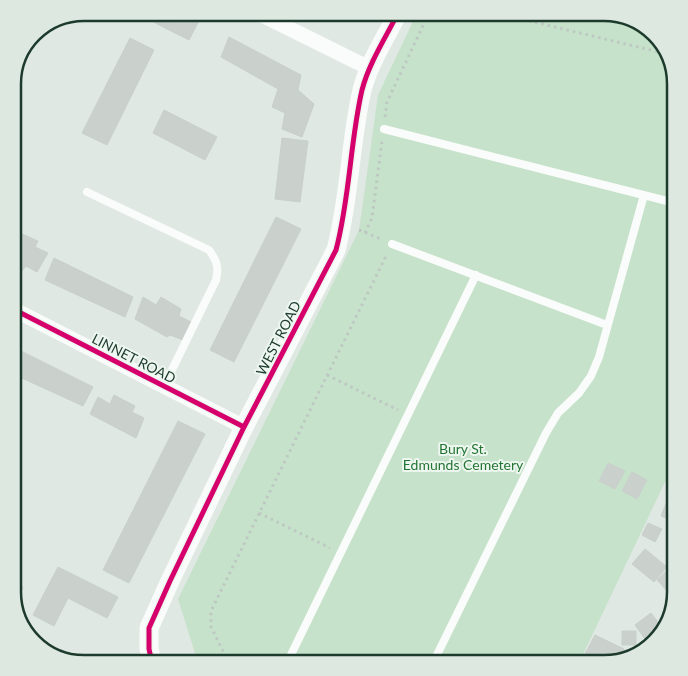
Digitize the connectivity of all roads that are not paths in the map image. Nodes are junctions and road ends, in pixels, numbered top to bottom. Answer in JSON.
{"nodes":[{"id":1,"x":276,"y":21,"type":"edge"},
{"id":2,"x":394,"y":21,"type":"edge"},
{"id":3,"x":371,"y":69,"type":"junction"},
{"id":4,"x":384,"y":129,"type":"dead end"},
{"id":5,"x":87,"y":192,"type":"dead end"},
{"id":6,"x":644,"y":195,"type":"junction"},
{"id":7,"x":667,"y":201,"type":"edge"},
{"id":8,"x":392,"y":244,"type":"road end"},
{"id":9,"x":476,"y":275,"type":"junction"},
{"id":10,"x":21,"y":313,"type":"edge"},
{"id":11,"x":607,"y":325,"type":"junction"},
{"id":12,"x":164,"y":386,"type":"junction"},
{"id":13,"x":244,"y":427,"type":"junction"},
{"id":14,"x":150,"y":655,"type":"edge"},
{"id":15,"x":291,"y":655,"type":"edge"},
{"id":16,"x":437,"y":655,"type":"edge"}],
"edges":[{"from":1,"to":3,"type":"street"},
{"from":2,"to":3,"type":"street","name":"WEST ROAD"},
{"from":3,"to":13,"type":"street","name":"WEST ROAD"},
{"from":4,"to":6,"type":"lane"},
{"from":5,"to":12,"type":"lane"},
{"from":6,"to":7,"type":"lane"},
{"from":6,"to":11,"type":"lane"},
{"from":8,"to":9,"type":"lane"},
{"from":9,"to":11,"type":"lane"},
{"from":9,"to":15,"type":"lane"},
{"from":10,"to":12,"type":"street","name":"LINNET ROAD"},
{"from":11,"to":16,"type":"lane"},
{"from":12,"to":13,"type":"street","name":"LINNET ROAD"},
{"from":13,"to":14,"type":"street","name":"WEST ROAD"}]}
